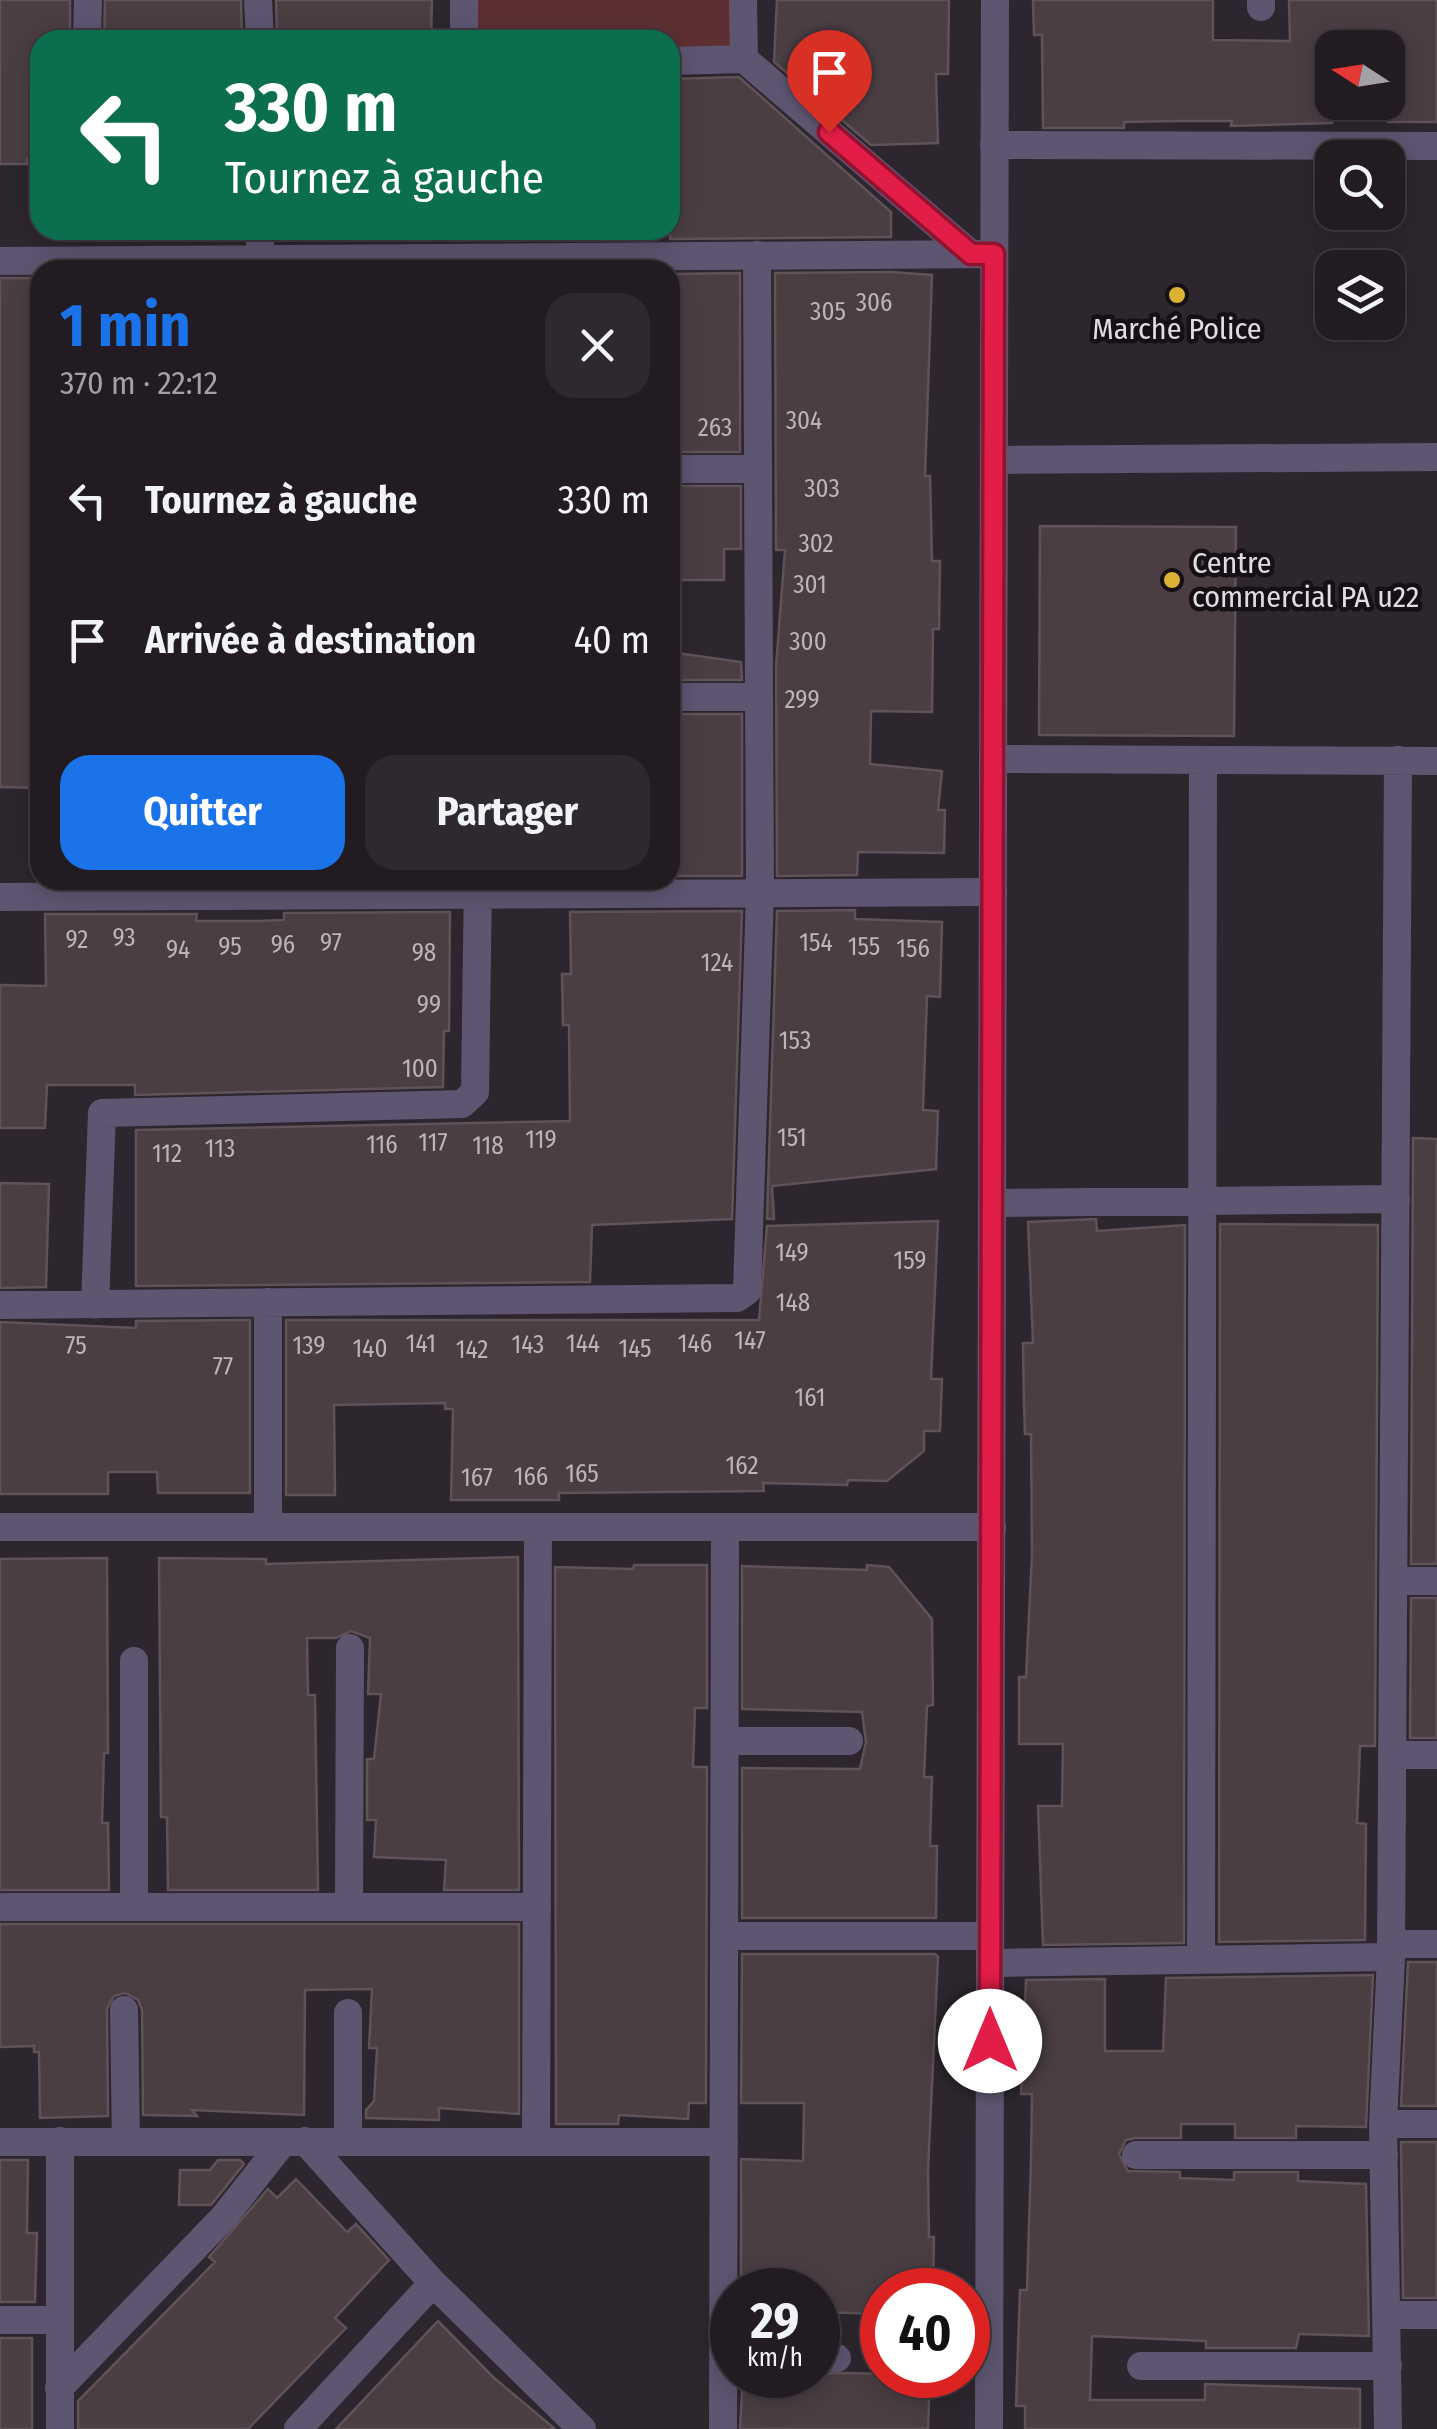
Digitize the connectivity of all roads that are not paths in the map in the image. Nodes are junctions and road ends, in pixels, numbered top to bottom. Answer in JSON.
{"nodes":[{"id":1,"x":88,"y":0,"type":"edge"},
{"id":2,"x":258,"y":0,"type":"edge"},
{"id":3,"x":464,"y":0,"type":"edge"},
{"id":4,"x":742,"y":0,"type":"edge"},
{"id":5,"x":995,"y":0,"type":"edge"},
{"id":6,"x":87,"y":30,"type":"edge"},
{"id":7,"x":260,"y":30,"type":"edge"},
{"id":8,"x":464,"y":30,"type":"edge"},
{"id":9,"x":744,"y":59,"type":"junction"},
{"id":10,"x":680,"y":61,"type":"edge"},
{"id":11,"x":994,"y":145,"type":"junction"},
{"id":12,"x":1437,"y":146,"type":"edge"},
{"id":13,"x":260,"y":240,"type":"edge"},
{"id":14,"x":983,"y":254,"type":"junction"},
{"id":15,"x":758,"y":256,"type":"junction"},
{"id":16,"x":260,"y":259,"type":"junction"},
{"id":17,"x":229,"y":260,"type":"edge"},
{"id":18,"x":0,"y":261,"type":"edge"},
{"id":19,"x":30,"y":263,"type":"edge"},
{"id":20,"x":1437,"y":457,"type":"edge"},
{"id":21,"x":994,"y":460,"type":"junction"},
{"id":22,"x":680,"y":469,"type":"edge"},
{"id":23,"x":756,"y":469,"type":"junction"},
{"id":24,"x":758,"y":696,"type":"junction"},
{"id":25,"x":680,"y":697,"type":"edge"},
{"id":26,"x":994,"y":759,"type":"junction"},
{"id":27,"x":1203,"y":760,"type":"junction"},
{"id":28,"x":1398,"y":760,"type":"junction"},
{"id":29,"x":1437,"y":761,"type":"edge"},
{"id":30,"x":212,"y":890,"type":"edge"},
{"id":31,"x":478,"y":890,"type":"edge"},
{"id":32,"x":599,"y":890,"type":"edge"},
{"id":33,"x":993,"y":892,"type":"junction"},
{"id":34,"x":760,"y":894,"type":"junction"},
{"id":35,"x":0,"y":897,"type":"edge"},
{"id":36,"x":1396,"y":1199,"type":"junction"},
{"id":37,"x":1202,"y":1201,"type":"junction"},
{"id":38,"x":992,"y":1203,"type":"junction"},
{"id":39,"x":268,"y":1302,"type":"junction"},
{"id":40,"x":0,"y":1304,"type":"edge"},
{"id":41,"x":95,"y":1304,"type":"junction"},
{"id":42,"x":538,"y":1526,"type":"junction"},
{"id":43,"x":992,"y":1526,"type":"junction"},
{"id":44,"x":0,"y":1527,"type":"edge"},
{"id":45,"x":268,"y":1527,"type":"junction"},
{"id":46,"x":725,"y":1527,"type":"junction"},
{"id":47,"x":1437,"y":1580,"type":"edge"},
{"id":48,"x":1393,"y":1581,"type":"junction"},
{"id":49,"x":350,"y":1648,"type":"dead end"},
{"id":50,"x":134,"y":1661,"type":"dead end"},
{"id":51,"x":724,"y":1741,"type":"junction"},
{"id":52,"x":848,"y":1741,"type":"dead end"},
{"id":53,"x":1392,"y":1756,"type":"junction"},
{"id":54,"x":1437,"y":1756,"type":"edge"},
{"id":55,"x":0,"y":1907,"type":"edge"},
{"id":56,"x":134,"y":1907,"type":"junction"},
{"id":57,"x":536,"y":1907,"type":"junction"},
{"id":58,"x":349,"y":1908,"type":"junction"},
{"id":59,"x":724,"y":1936,"type":"junction"},
{"id":60,"x":1437,"y":1944,"type":"edge"},
{"id":61,"x":990,"y":1950,"type":"junction"},
{"id":62,"x":1391,"y":1950,"type":"junction"},
{"id":63,"x":1201,"y":1959,"type":"junction"},
{"id":64,"x":124,"y":2010,"type":"dead end"},
{"id":65,"x":348,"y":2012,"type":"dead end"},
{"id":66,"x":1384,"y":2124,"type":"junction"},
{"id":67,"x":1437,"y":2124,"type":"edge"},
{"id":68,"x":294,"y":2141,"type":"junction"},
{"id":69,"x":536,"y":2141,"type":"junction"},
{"id":70,"x":0,"y":2142,"type":"edge"},
{"id":71,"x":60,"y":2142,"type":"junction"},
{"id":72,"x":126,"y":2142,"type":"junction"},
{"id":73,"x":348,"y":2142,"type":"junction"},
{"id":74,"x":724,"y":2142,"type":"junction"},
{"id":75,"x":1136,"y":2154,"type":"dead end"},
{"id":76,"x":1384,"y":2155,"type":"junction"},
{"id":77,"x":726,"y":2268,"type":"edge"},
{"id":78,"x":434,"y":2283,"type":"junction"},
{"id":79,"x":1437,"y":2315,"type":"edge"},
{"id":80,"x":1388,"y":2316,"type":"junction"},
{"id":81,"x":0,"y":2320,"type":"edge"},
{"id":82,"x":60,"y":2320,"type":"junction"},
{"id":83,"x":1141,"y":2366,"type":"dead end"},
{"id":84,"x":1388,"y":2366,"type":"junction"},
{"id":85,"x":60,"y":2388,"type":"junction"},
{"id":86,"x":725,"y":2398,"type":"edge"},
{"id":87,"x":574,"y":2426,"type":"edge"},
{"id":88,"x":60,"y":2429,"type":"edge"},
{"id":89,"x":298,"y":2429,"type":"edge"},
{"id":90,"x":723,"y":2429,"type":"edge"},
{"id":91,"x":989,"y":2429,"type":"edge"},
{"id":92,"x":1388,"y":2429,"type":"edge"}],
"edges":[{"from":1,"to":6,"type":"street"},
{"from":2,"to":7,"type":"street"},
{"from":3,"to":8,"type":"street"},
{"from":4,"to":9,"type":"street"},
{"from":5,"to":11,"type":"street"},
{"from":9,"to":10,"type":"street"},
{"from":9,"to":14,"type":"street"},
{"from":11,"to":12,"type":"street"},
{"from":11,"to":14,"type":"street"},
{"from":13,"to":16,"type":"street"},
{"from":14,"to":15,"type":"street"},
{"from":14,"to":21,"type":"street"},
{"from":15,"to":16,"type":"street"},
{"from":15,"to":23,"type":"street"},
{"from":16,"to":17,"type":"street"},
{"from":18,"to":19,"type":"street"},
{"from":20,"to":21,"type":"street"},
{"from":21,"to":26,"type":"street"},
{"from":22,"to":23,"type":"street"},
{"from":23,"to":24,"type":"street"},
{"from":24,"to":25,"type":"street"},
{"from":24,"to":34,"type":"street"},
{"from":26,"to":27,"type":"street"},
{"from":26,"to":33,"type":"street"},
{"from":27,"to":28,"type":"street"},
{"from":27,"to":37,"type":"street"},
{"from":28,"to":29,"type":"street"},
{"from":28,"to":36,"type":"street"},
{"from":30,"to":35,"type":"street"},
{"from":31,"to":41,"type":"street"},
{"from":32,"to":34,"type":"street"},
{"from":33,"to":34,"type":"street"},
{"from":33,"to":38,"type":"street"},
{"from":34,"to":39,"type":"street"},
{"from":36,"to":37,"type":"street"},
{"from":36,"to":48,"type":"street"},
{"from":37,"to":38,"type":"street"},
{"from":37,"to":63,"type":"street"},
{"from":38,"to":43,"type":"street"},
{"from":39,"to":41,"type":"street"},
{"from":39,"to":45,"type":"street"},
{"from":40,"to":41,"type":"street"},
{"from":42,"to":45,"type":"street"},
{"from":42,"to":46,"type":"street"},
{"from":42,"to":57,"type":"street"},
{"from":43,"to":46,"type":"street"},
{"from":43,"to":61,"type":"street"},
{"from":44,"to":45,"type":"street"},
{"from":46,"to":51,"type":"street"},
{"from":47,"to":48,"type":"street"},
{"from":48,"to":53,"type":"street"},
{"from":49,"to":58,"type":"street"},
{"from":50,"to":56,"type":"street"},
{"from":51,"to":52,"type":"street"},
{"from":51,"to":59,"type":"street"},
{"from":53,"to":54,"type":"street"},
{"from":53,"to":62,"type":"street"},
{"from":55,"to":56,"type":"street"},
{"from":56,"to":58,"type":"street"},
{"from":57,"to":58,"type":"street"},
{"from":57,"to":69,"type":"street"},
{"from":59,"to":61,"type":"street"},
{"from":59,"to":74,"type":"street"},
{"from":60,"to":62,"type":"street"},
{"from":61,"to":63,"type":"street"},
{"from":61,"to":91,"type":"street"},
{"from":62,"to":63,"type":"street"},
{"from":62,"to":66,"type":"street"},
{"from":64,"to":72,"type":"street"},
{"from":65,"to":73,"type":"street"},
{"from":66,"to":67,"type":"street"},
{"from":66,"to":76,"type":"street"},
{"from":68,"to":72,"type":"street"},
{"from":68,"to":73,"type":"street"},
{"from":68,"to":78,"type":"street"},
{"from":68,"to":85,"type":"street"},
{"from":69,"to":73,"type":"street"},
{"from":69,"to":74,"type":"street"},
{"from":70,"to":71,"type":"street"},
{"from":71,"to":72,"type":"street"},
{"from":71,"to":82,"type":"street"},
{"from":74,"to":77,"type":"street"},
{"from":75,"to":76,"type":"street"},
{"from":76,"to":80,"type":"street"},
{"from":78,"to":87,"type":"street"},
{"from":78,"to":89,"type":"street"},
{"from":79,"to":80,"type":"street"},
{"from":80,"to":84,"type":"street"},
{"from":81,"to":82,"type":"street"},
{"from":82,"to":85,"type":"street"},
{"from":83,"to":84,"type":"street"},
{"from":84,"to":92,"type":"street"},
{"from":85,"to":88,"type":"street"},
{"from":86,"to":90,"type":"street"}]}
